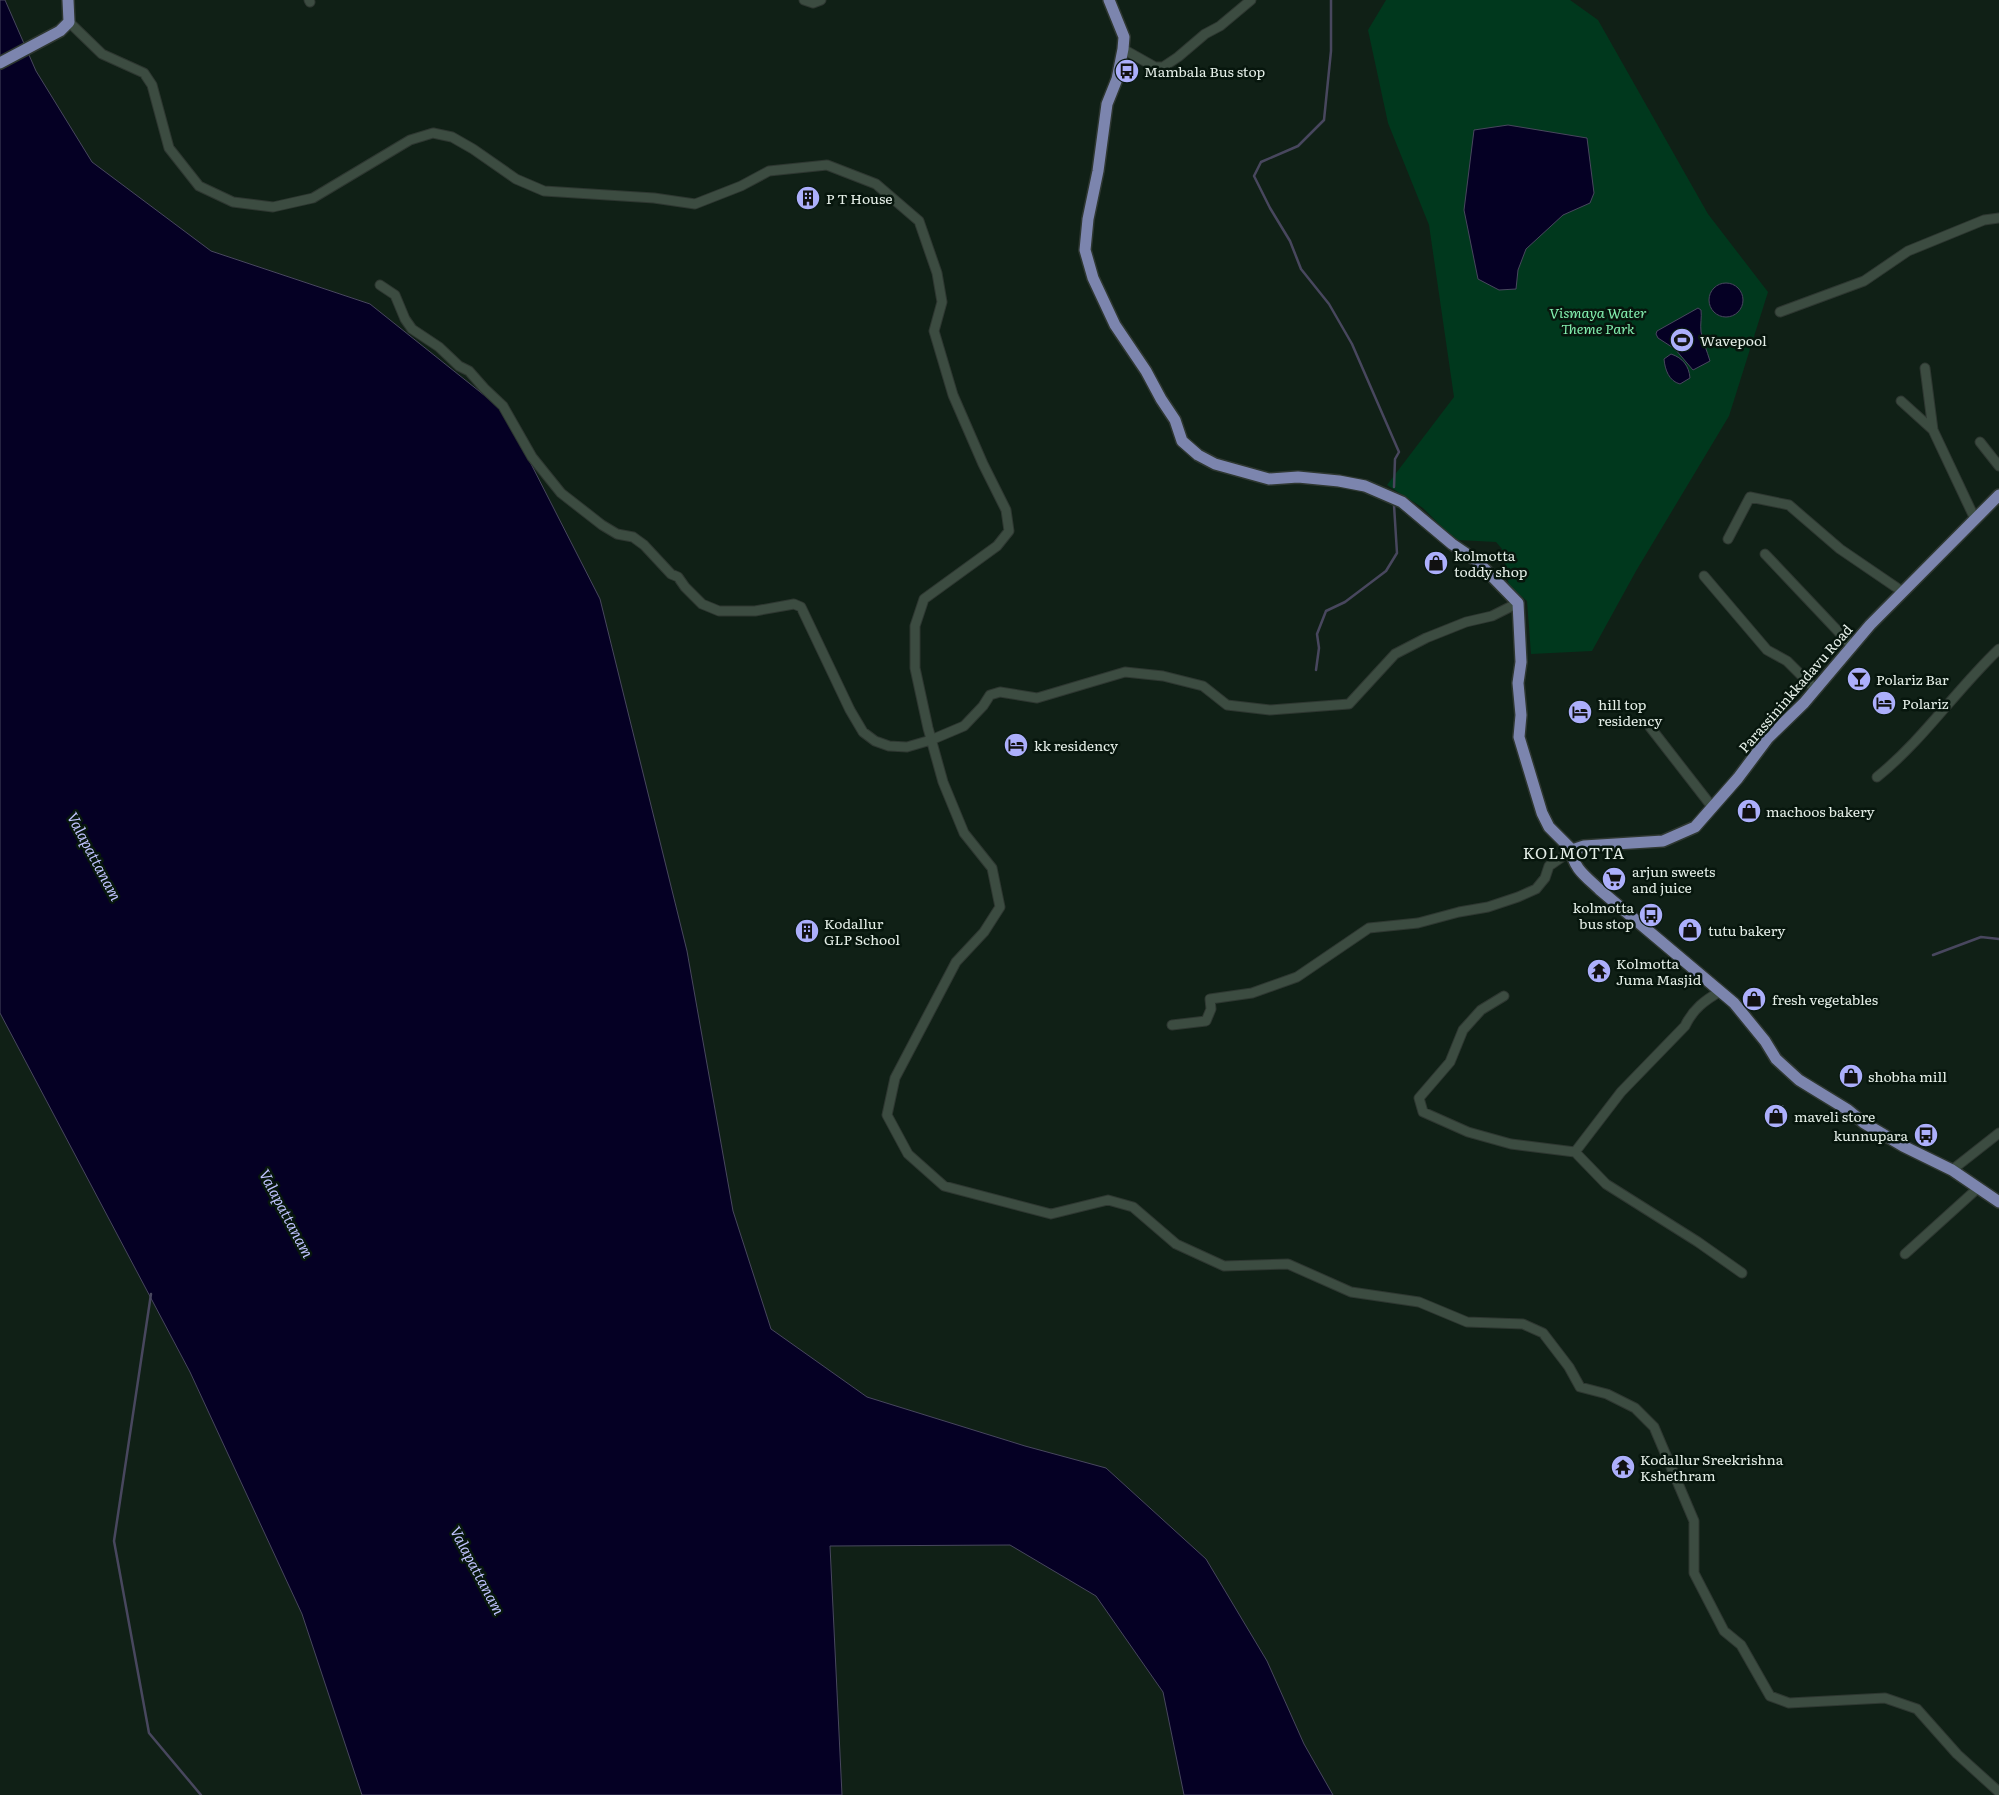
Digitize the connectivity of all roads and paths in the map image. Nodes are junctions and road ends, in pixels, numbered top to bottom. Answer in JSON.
{"nodes":[{"id":1,"x":68,"y":0,"type":"edge"},
{"id":2,"x":804,"y":0,"type":"edge"},
{"id":3,"x":821,"y":0,"type":"edge"},
{"id":4,"x":1110,"y":0,"type":"edge"},
{"id":5,"x":1251,"y":0,"type":"edge"},
{"id":6,"x":69,"y":22,"type":"junction"},
{"id":7,"x":1123,"y":49,"type":"junction"},
{"id":8,"x":0,"y":63,"type":"edge"},
{"id":9,"x":1999,"y":218,"type":"edge"},
{"id":10,"x":380,"y":285,"type":"dead end"},
{"id":11,"x":1780,"y":312,"type":"dead end"},
{"id":12,"x":1925,"y":368,"type":"dead end"},
{"id":13,"x":1901,"y":401,"type":"dead end"},
{"id":14,"x":1933,"y":430,"type":"junction"},
{"id":15,"x":1980,"y":442,"type":"dead end"},
{"id":16,"x":1999,"y":466,"type":"edge"},
{"id":17,"x":1999,"y":494,"type":"edge"},
{"id":18,"x":1975,"y":518,"type":"junction"},
{"id":19,"x":1728,"y":540,"type":"dead end"},
{"id":20,"x":1765,"y":554,"type":"dead end"},
{"id":21,"x":1704,"y":576,"type":"dead end"},
{"id":22,"x":1903,"y":592,"type":"junction"},
{"id":23,"x":1518,"y":603,"type":"junction"},
{"id":24,"x":1852,"y":646,"type":"junction"},
{"id":25,"x":1999,"y":649,"type":"edge"},
{"id":26,"x":1815,"y":690,"type":"junction"},
{"id":27,"x":1650,"y":726,"type":"dead end"},
{"id":28,"x":931,"y":740,"type":"junction"},
{"id":29,"x":1877,"y":776,"type":"dead end"},
{"id":30,"x":1713,"y":808,"type":"junction"},
{"id":31,"x":1572,"y":850,"type":"junction"},
{"id":32,"x":1721,"y":991,"type":"junction"},
{"id":33,"x":1504,"y":996,"type":"dead end"},
{"id":34,"x":1172,"y":1024,"type":"dead end"},
{"id":35,"x":1999,"y":1133,"type":"edge"},
{"id":36,"x":1575,"y":1152,"type":"junction"},
{"id":37,"x":1952,"y":1170,"type":"junction"},
{"id":38,"x":1978,"y":1188,"type":"junction"},
{"id":39,"x":1999,"y":1202,"type":"edge"},
{"id":40,"x":1904,"y":1254,"type":"dead end"},
{"id":41,"x":1742,"y":1273,"type":"dead end"},
{"id":42,"x":1999,"y":1792,"type":"edge"}],
"edges":[{"from":1,"to":6,"type":"main road"},
{"from":2,"to":3,"type":"street"},
{"from":4,"to":7,"type":"main road"},
{"from":5,"to":7,"type":"street"},
{"from":6,"to":8,"type":"main road"},
{"from":6,"to":28,"type":"street"},
{"from":7,"to":23,"type":"main road"},
{"from":9,"to":11,"type":"street"},
{"from":10,"to":28,"type":"street"},
{"from":12,"to":14,"type":"street"},
{"from":13,"to":14,"type":"street"},
{"from":14,"to":18,"type":"street"},
{"from":15,"to":16,"type":"street"},
{"from":17,"to":18,"type":"main road","name":"Parassininkkadavu Road"},
{"from":18,"to":22,"type":"main road","name":"Parassininkkadavu Road"},
{"from":19,"to":22,"type":"street"},
{"from":20,"to":24,"type":"street"},
{"from":21,"to":26,"type":"street"},
{"from":22,"to":24,"type":"main road","name":"Parassininkkadavu Road"},
{"from":23,"to":28,"type":"street"},
{"from":23,"to":31,"type":"main road"},
{"from":24,"to":26,"type":"main road","name":"Parassininkkadavu Road"},
{"from":25,"to":29,"type":"street"},
{"from":26,"to":30,"type":"main road","name":"Parassininkkadavu Road"},
{"from":27,"to":30,"type":"street"},
{"from":28,"to":42,"type":"street"},
{"from":30,"to":31,"type":"main road","name":"Parassininkkadavu Road"},
{"from":31,"to":32,"type":"main road"},
{"from":31,"to":34,"type":"street"},
{"from":32,"to":36,"type":"street"},
{"from":32,"to":37,"type":"main road"},
{"from":33,"to":36,"type":"street"},
{"from":35,"to":37,"type":"street"},
{"from":36,"to":41,"type":"street"},
{"from":37,"to":38,"type":"main road"},
{"from":38,"to":39,"type":"main road"},
{"from":38,"to":40,"type":"street"}]}
